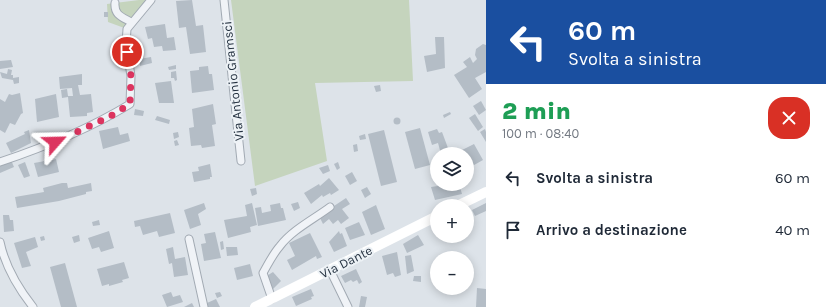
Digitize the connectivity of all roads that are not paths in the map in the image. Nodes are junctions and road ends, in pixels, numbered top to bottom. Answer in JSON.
{"nodes":[{"id":1,"x":151,"y":0,"type":"edge"},
{"id":2,"x":224,"y":0,"type":"edge"},
{"id":3,"x":115,"y":3,"type":"dead end"},
{"id":4,"x":131,"y":22,"type":"junction"},
{"id":5,"x":241,"y":161,"type":"dead end"},
{"id":6,"x":0,"y":162,"type":"edge"},
{"id":7,"x":486,"y":192,"type":"edge"},
{"id":8,"x":472,"y":199,"type":"edge"},
{"id":9,"x":330,"y":207,"type":"dead end"},
{"id":10,"x":430,"y":220,"type":"edge"},
{"id":11,"x":189,"y":239,"type":"dead end"},
{"id":12,"x":0,"y":242,"type":"edge"},
{"id":13,"x":330,"y":270,"type":"junction"},
{"id":14,"x":272,"y":299,"type":"junction"},
{"id":15,"x":33,"y":307,"type":"edge"},
{"id":16,"x":204,"y":307,"type":"edge"},
{"id":17,"x":255,"y":307,"type":"edge"},
{"id":18,"x":348,"y":307,"type":"edge"}],
"edges":[{"from":1,"to":4,"type":"street"},
{"from":2,"to":5,"type":"street","name":"Via Antonio Gramsci"},
{"from":3,"to":4,"type":"street"},
{"from":4,"to":6,"type":"street"},
{"from":7,"to":8,"type":"street"},
{"from":9,"to":14,"type":"street"},
{"from":10,"to":13,"type":"street","name":"Via Dante"},
{"from":11,"to":16,"type":"street"},
{"from":12,"to":15,"type":"street"},
{"from":13,"to":14,"type":"street","name":"Via Dante"},
{"from":13,"to":18,"type":"street"},
{"from":14,"to":17,"type":"street","name":"Via Dante"}]}
